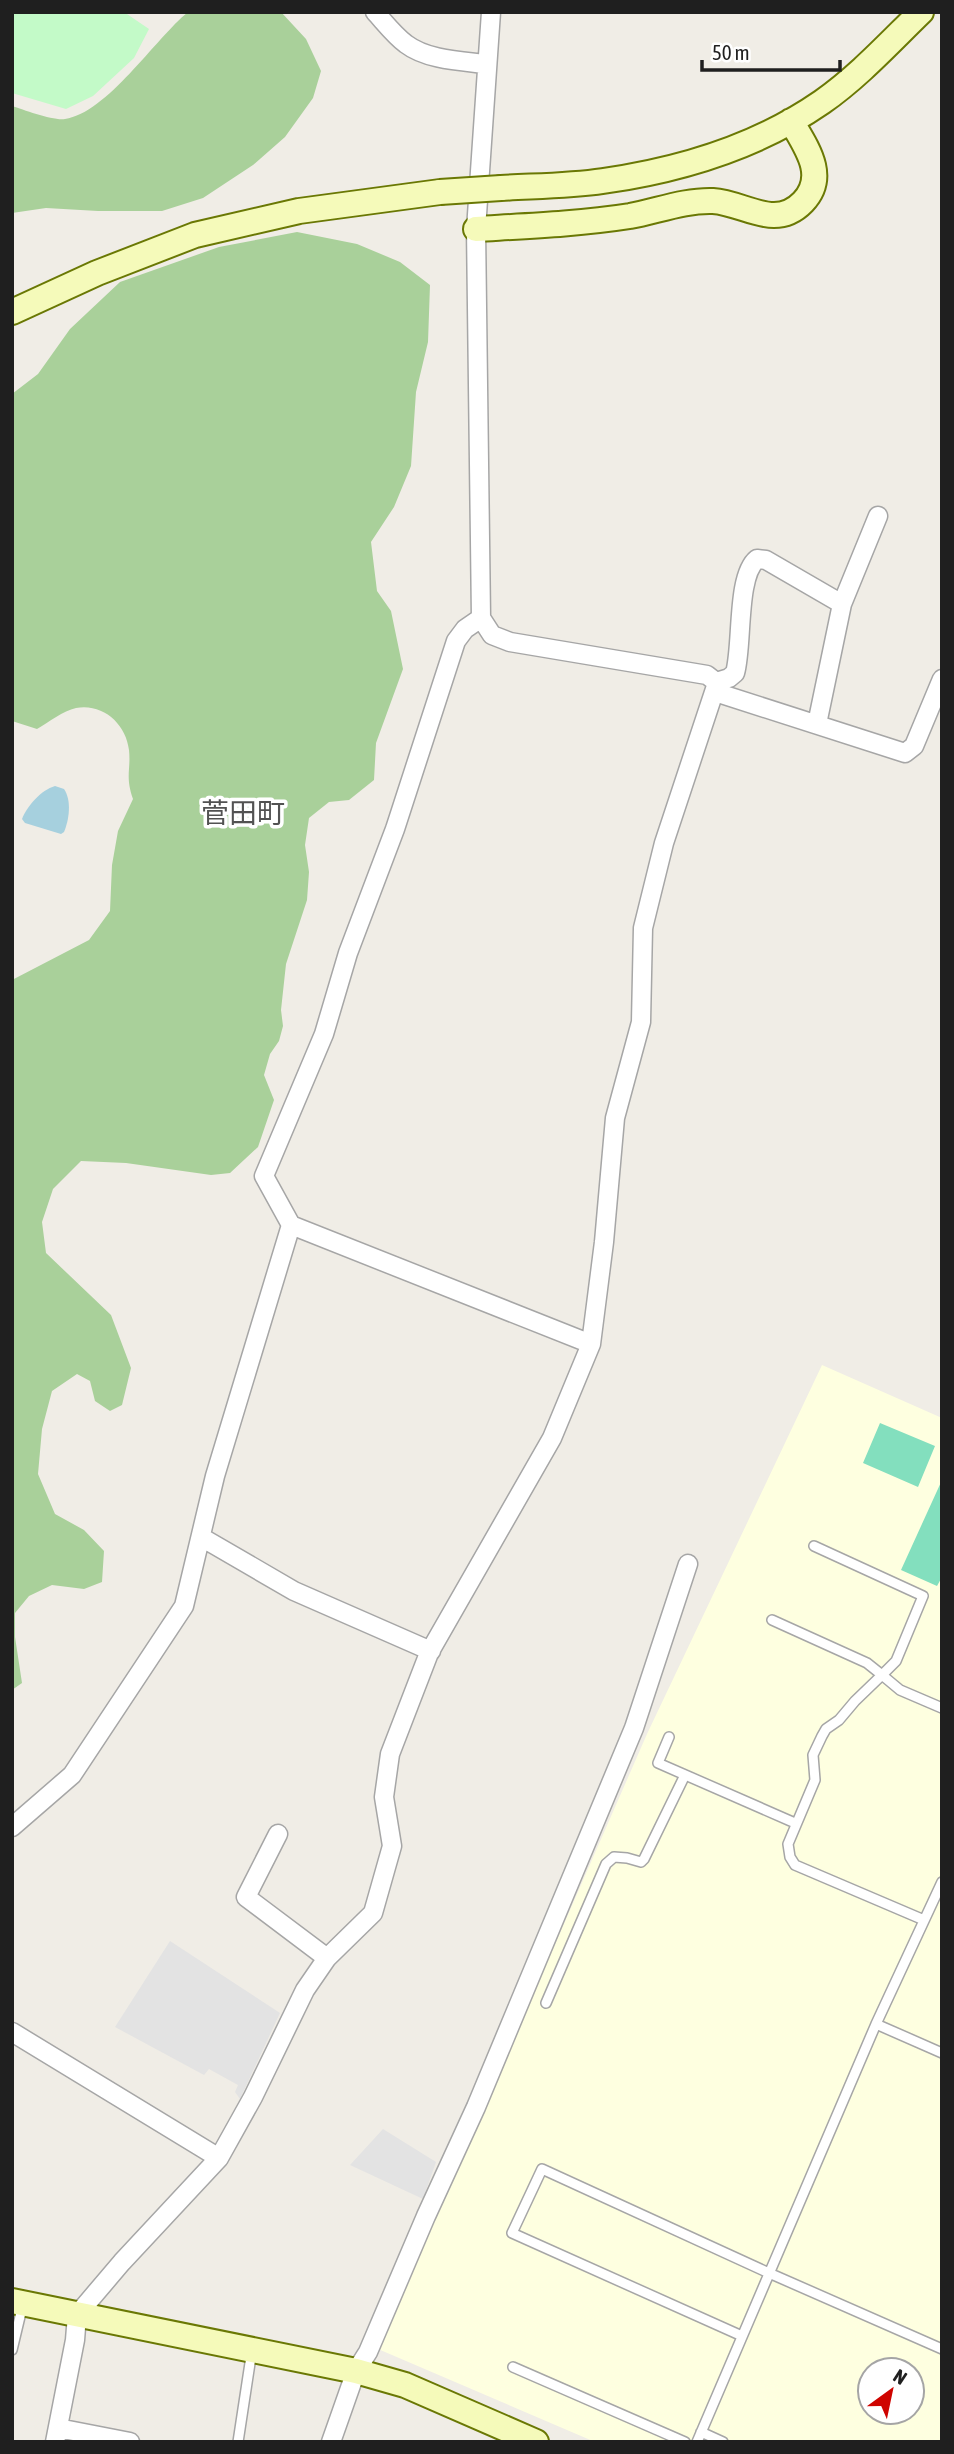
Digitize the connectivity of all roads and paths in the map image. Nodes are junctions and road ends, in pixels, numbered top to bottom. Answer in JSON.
{"nodes":[{"id":1,"x":375,"y":12,"type":"edge"},
{"id":2,"x":491,"y":12,"type":"edge"},
{"id":3,"x":922,"y":12,"type":"edge"},
{"id":4,"x":486,"y":64,"type":"junction"},
{"id":5,"x":791,"y":121,"type":"junction"},
{"id":6,"x":476,"y":229,"type":"junction"},
{"id":7,"x":12,"y":312,"type":"edge"},
{"id":8,"x":878,"y":516,"type":"dead end"},
{"id":9,"x":842,"y":604,"type":"junction"},
{"id":10,"x":481,"y":618,"type":"junction"},
{"id":11,"x":942,"y":678,"type":"edge"},
{"id":12,"x":715,"y":687,"type":"junction"},
{"id":13,"x":817,"y":724,"type":"junction"},
{"id":14,"x":291,"y":1225,"type":"junction"},
{"id":15,"x":591,"y":1343,"type":"junction"},
{"id":16,"x":201,"y":1537,"type":"junction"},
{"id":17,"x":814,"y":1546,"type":"dead end"},
{"id":18,"x":688,"y":1564,"type":"dead end"},
{"id":19,"x":772,"y":1620,"type":"dead end"},
{"id":20,"x":431,"y":1651,"type":"junction"},
{"id":21,"x":882,"y":1675,"type":"junction"},
{"id":22,"x":942,"y":1708,"type":"edge"},
{"id":23,"x":669,"y":1737,"type":"dead end"},
{"id":24,"x":685,"y":1775,"type":"junction"},
{"id":25,"x":795,"y":1823,"type":"junction"},
{"id":26,"x":12,"y":1827,"type":"edge"},
{"id":27,"x":278,"y":1834,"type":"dead end"},
{"id":28,"x":942,"y":1882,"type":"edge"},
{"id":29,"x":924,"y":1920,"type":"junction"},
{"id":30,"x":327,"y":1958,"type":"junction"},
{"id":31,"x":546,"y":2003,"type":"dead end"},
{"id":32,"x":876,"y":2024,"type":"junction"},
{"id":33,"x":12,"y":2032,"type":"edge"},
{"id":34,"x":942,"y":2053,"type":"edge"},
{"id":35,"x":219,"y":2158,"type":"junction"},
{"id":36,"x":769,"y":2273,"type":"junction"},
{"id":37,"x":17,"y":2302,"type":"edge"},
{"id":38,"x":77,"y":2315,"type":"junction"},
{"id":39,"x":742,"y":2336,"type":"junction"},
{"id":40,"x":942,"y":2349,"type":"edge"},
{"id":41,"x":12,"y":2350,"type":"edge"},
{"id":42,"x":252,"y":2350,"type":"junction"},
{"id":43,"x":513,"y":2367,"type":"dead end"},
{"id":44,"x":356,"y":2371,"type":"junction"},
{"id":45,"x":57,"y":2435,"type":"edge"},
{"id":46,"x":699,"y":2437,"type":"edge"},
{"id":47,"x":130,"y":2442,"type":"edge"},
{"id":48,"x":238,"y":2442,"type":"edge"},
{"id":49,"x":331,"y":2442,"type":"edge"},
{"id":50,"x":536,"y":2442,"type":"edge"},
{"id":51,"x":685,"y":2442,"type":"edge"},
{"id":52,"x":723,"y":2442,"type":"edge"}],
"edges":[{"from":1,"to":4,"type":"street"},
{"from":2,"to":4,"type":"street"},
{"from":3,"to":5,"type":"street"},
{"from":4,"to":6,"type":"street"},
{"from":5,"to":6,"type":"street"},
{"from":5,"to":7,"type":"street","bridge":true},
{"from":6,"to":10,"type":"street"},
{"from":8,"to":9,"type":"street"},
{"from":9,"to":12,"type":"street"},
{"from":9,"to":13,"type":"street"},
{"from":10,"to":12,"type":"street"},
{"from":10,"to":14,"type":"street"},
{"from":11,"to":13,"type":"street"},
{"from":12,"to":13,"type":"street"},
{"from":12,"to":15,"type":"street"},
{"from":14,"to":15,"type":"street"},
{"from":14,"to":16,"type":"street"},
{"from":15,"to":20,"type":"street"},
{"from":16,"to":20,"type":"street"},
{"from":16,"to":26,"type":"street"},
{"from":17,"to":21,"type":"lane"},
{"from":18,"to":44,"type":"street"},
{"from":19,"to":21,"type":"lane"},
{"from":20,"to":30,"type":"street"},
{"from":21,"to":22,"type":"lane"},
{"from":21,"to":25,"type":"lane"},
{"from":23,"to":24,"type":"lane"},
{"from":24,"to":25,"type":"lane"},
{"from":24,"to":31,"type":"lane"},
{"from":25,"to":29,"type":"lane"},
{"from":27,"to":30,"type":"street"},
{"from":28,"to":29,"type":"lane"},
{"from":29,"to":32,"type":"lane"},
{"from":30,"to":35,"type":"street"},
{"from":32,"to":34,"type":"lane"},
{"from":32,"to":36,"type":"lane"},
{"from":33,"to":35,"type":"street"},
{"from":35,"to":38,"type":"street"},
{"from":36,"to":39,"type":"lane"},
{"from":36,"to":39,"type":"lane"},
{"from":36,"to":40,"type":"lane"},
{"from":37,"to":38,"type":"street"},
{"from":37,"to":41,"type":"lane"},
{"from":38,"to":42,"type":"street"},
{"from":38,"to":45,"type":"street"},
{"from":39,"to":46,"type":"lane"},
{"from":42,"to":44,"type":"street"},
{"from":42,"to":48,"type":"lane"},
{"from":43,"to":51,"type":"lane"},
{"from":44,"to":49,"type":"street"},
{"from":44,"to":50,"type":"street"},
{"from":45,"to":47,"type":"street"},
{"from":46,"to":52,"type":"lane"}]}
